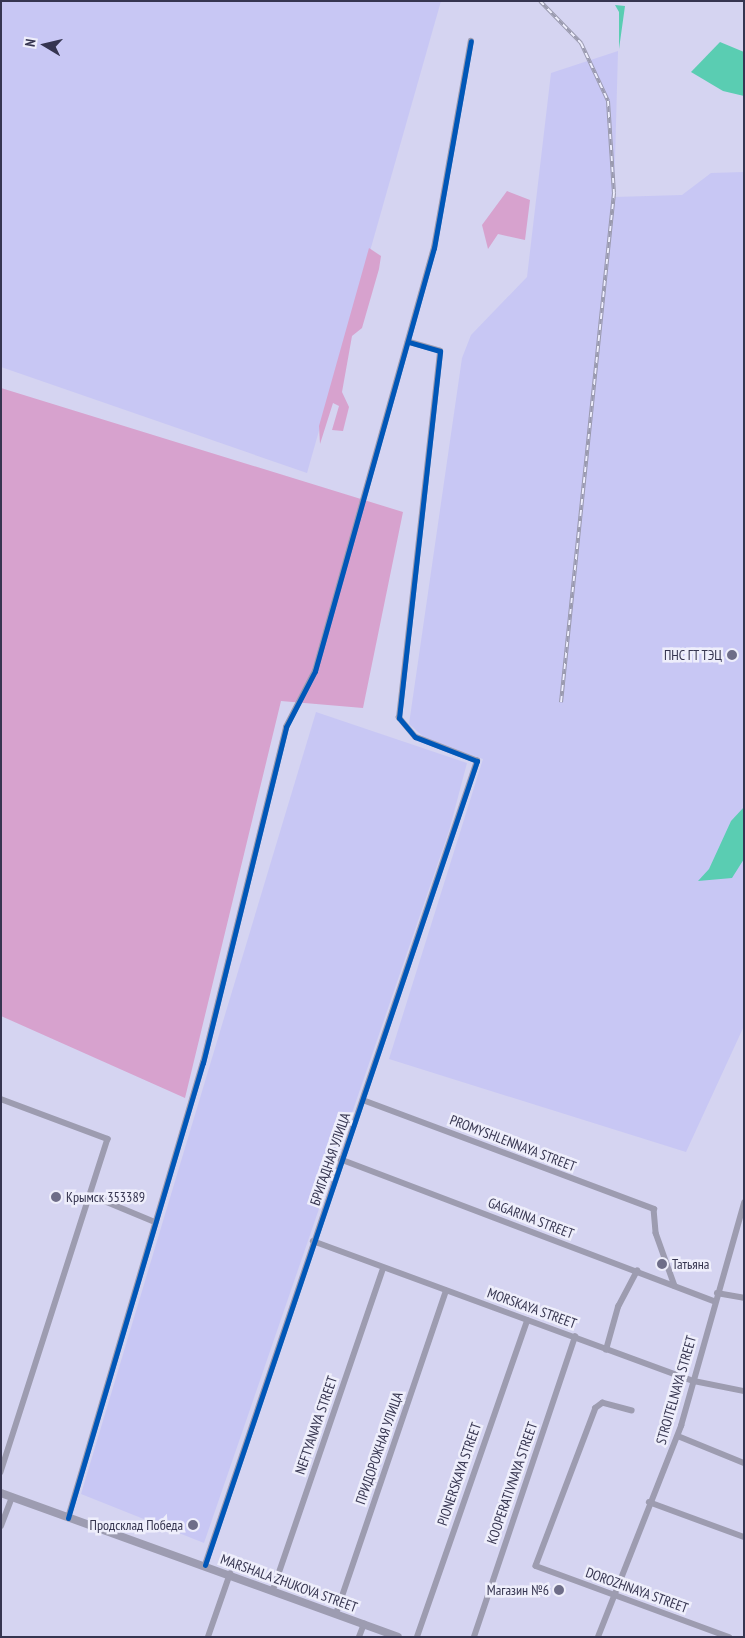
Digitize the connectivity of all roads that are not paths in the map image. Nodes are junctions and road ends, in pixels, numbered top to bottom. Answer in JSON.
{"nodes":[{"id":1,"x":471,"y":41,"type":"dead end"},
{"id":2,"x":408,"y":342,"type":"junction"},
{"id":3,"x":1,"y":1100,"type":"edge"},
{"id":4,"x":363,"y":1100,"type":"junction"},
{"id":5,"x":340,"y":1159,"type":"junction"},
{"id":6,"x":90,"y":1195,"type":"junction"},
{"id":7,"x":744,"y":1203,"type":"edge"},
{"id":8,"x":155,"y":1222,"type":"junction"},
{"id":9,"x":741,"y":1222,"type":"edge"},
{"id":10,"x":313,"y":1241,"type":"junction"},
{"id":11,"x":383,"y":1268,"type":"junction"},
{"id":12,"x":638,"y":1271,"type":"junction"},
{"id":13,"x":675,"y":1286,"type":"junction"},
{"id":14,"x":446,"y":1291,"type":"junction"},
{"id":15,"x":717,"y":1293,"type":"junction"},
{"id":16,"x":744,"y":1298,"type":"edge"},
{"id":17,"x":713,"y":1301,"type":"junction"},
{"id":18,"x":527,"y":1320,"type":"junction"},
{"id":19,"x":574,"y":1337,"type":"junction"},
{"id":20,"x":606,"y":1350,"type":"junction"},
{"id":21,"x":694,"y":1381,"type":"junction"},
{"id":22,"x":744,"y":1391,"type":"edge"},
{"id":23,"x":632,"y":1411,"type":"dead end"},
{"id":24,"x":678,"y":1436,"type":"junction"},
{"id":25,"x":744,"y":1463,"type":"edge"},
{"id":26,"x":1,"y":1472,"type":"edge"},
{"id":27,"x":1,"y":1493,"type":"edge"},
{"id":28,"x":12,"y":1497,"type":"junction"},
{"id":29,"x":649,"y":1502,"type":"junction"},
{"id":30,"x":68,"y":1518,"type":"junction"},
{"id":31,"x":1,"y":1526,"type":"edge"},
{"id":32,"x":744,"y":1537,"type":"edge"},
{"id":33,"x":204,"y":1565,"type":"junction"},
{"id":34,"x":230,"y":1574,"type":"junction"},
{"id":35,"x":273,"y":1590,"type":"junction"},
{"id":36,"x":614,"y":1594,"type":"junction"},
{"id":37,"x":336,"y":1614,"type":"junction"},
{"id":38,"x":364,"y":1624,"type":"junction"},
{"id":39,"x":208,"y":1637,"type":"edge"},
{"id":40,"x":359,"y":1637,"type":"edge"},
{"id":41,"x":398,"y":1637,"type":"edge"},
{"id":42,"x":417,"y":1637,"type":"edge"},
{"id":43,"x":474,"y":1637,"type":"edge"},
{"id":44,"x":598,"y":1637,"type":"edge"},
{"id":45,"x":729,"y":1637,"type":"edge"}],
"edges":[{"from":1,"to":2,"type":"street"},
{"from":2,"to":4,"type":"street","name":"БРИГАДНАЯ УЛИЦА"},
{"from":2,"to":8,"type":"street"},
{"from":3,"to":6,"type":"street"},
{"from":4,"to":5,"type":"street","name":"БРИГАДНАЯ УЛИЦА"},
{"from":4,"to":13,"type":"street","name":"PROMYSHLENNAYA STREET"},
{"from":5,"to":10,"type":"street","name":"БРИГАДНАЯ УЛИЦА"},
{"from":5,"to":12,"type":"street","name":"GAGARINA STREET"},
{"from":6,"to":8,"type":"street"},
{"from":6,"to":26,"type":"street"},
{"from":7,"to":9,"type":"street","name":"STROITELNAYA STREET"},
{"from":8,"to":30,"type":"street"},
{"from":9,"to":15,"type":"street","name":"STROITELNAYA STREET"},
{"from":10,"to":11,"type":"street","name":"MORSKAYA STREET"},
{"from":10,"to":33,"type":"street","name":"БРИГАДНАЯ УЛИЦА"},
{"from":11,"to":14,"type":"street","name":"MORSKAYA STREET"},
{"from":11,"to":35,"type":"street","name":"NEFTYANAYA STREET"},
{"from":12,"to":13,"type":"street","name":"GAGARINA STREET"},
{"from":12,"to":20,"type":"street"},
{"from":13,"to":17,"type":"street","name":"GAGARINA STREET"},
{"from":14,"to":18,"type":"street","name":"MORSKAYA STREET"},
{"from":14,"to":37,"type":"street","name":"ПРИДОРОЖНАЯ УЛИЦА"},
{"from":15,"to":16,"type":"street"},
{"from":15,"to":17,"type":"street","name":"STROITELNAYA STREET"},
{"from":17,"to":21,"type":"street","name":"STROITELNAYA STREET"},
{"from":18,"to":19,"type":"street","name":"MORSKAYA STREET"},
{"from":18,"to":42,"type":"street","name":"PIONERSKAYA STREET"},
{"from":19,"to":20,"type":"street","name":"MORSKAYA STREET"},
{"from":19,"to":43,"type":"street","name":"KOOPERATIVNAYA STREET"},
{"from":20,"to":21,"type":"street","name":"MORSKAYA STREET"},
{"from":21,"to":22,"type":"street","name":"MORSKAYA STREET"},
{"from":21,"to":24,"type":"street","name":"STROITELNAYA STREET"},
{"from":23,"to":36,"type":"street","name":"DOROZHNAYA STREET"},
{"from":24,"to":25,"type":"street"},
{"from":24,"to":29,"type":"street","name":"STROITELNAYA STREET"},
{"from":27,"to":28,"type":"main road","name":"MARSHALA ZHUKOVA STREET"},
{"from":28,"to":30,"type":"main road","name":"MARSHALA ZHUKOVA STREET"},
{"from":28,"to":31,"type":"street"},
{"from":29,"to":32,"type":"street"},
{"from":29,"to":36,"type":"street","name":"STROITELNAYA STREET"},
{"from":30,"to":33,"type":"main road","name":"MARSHALA ZHUKOVA STREET"},
{"from":33,"to":34,"type":"main road","name":"MARSHALA ZHUKOVA STREET"},
{"from":34,"to":35,"type":"main road","name":"MARSHALA ZHUKOVA STREET"},
{"from":34,"to":39,"type":"street"},
{"from":35,"to":37,"type":"main road","name":"MARSHALA ZHUKOVA STREET"},
{"from":36,"to":44,"type":"street","name":"STROITELNAYA STREET"},
{"from":36,"to":45,"type":"street","name":"DOROZHNAYA STREET"},
{"from":37,"to":38,"type":"main road","name":"MARSHALA ZHUKOVA STREET"},
{"from":38,"to":40,"type":"street"},
{"from":38,"to":41,"type":"main road","name":"MARSHALA ZHUKOVA STREET"}]}
